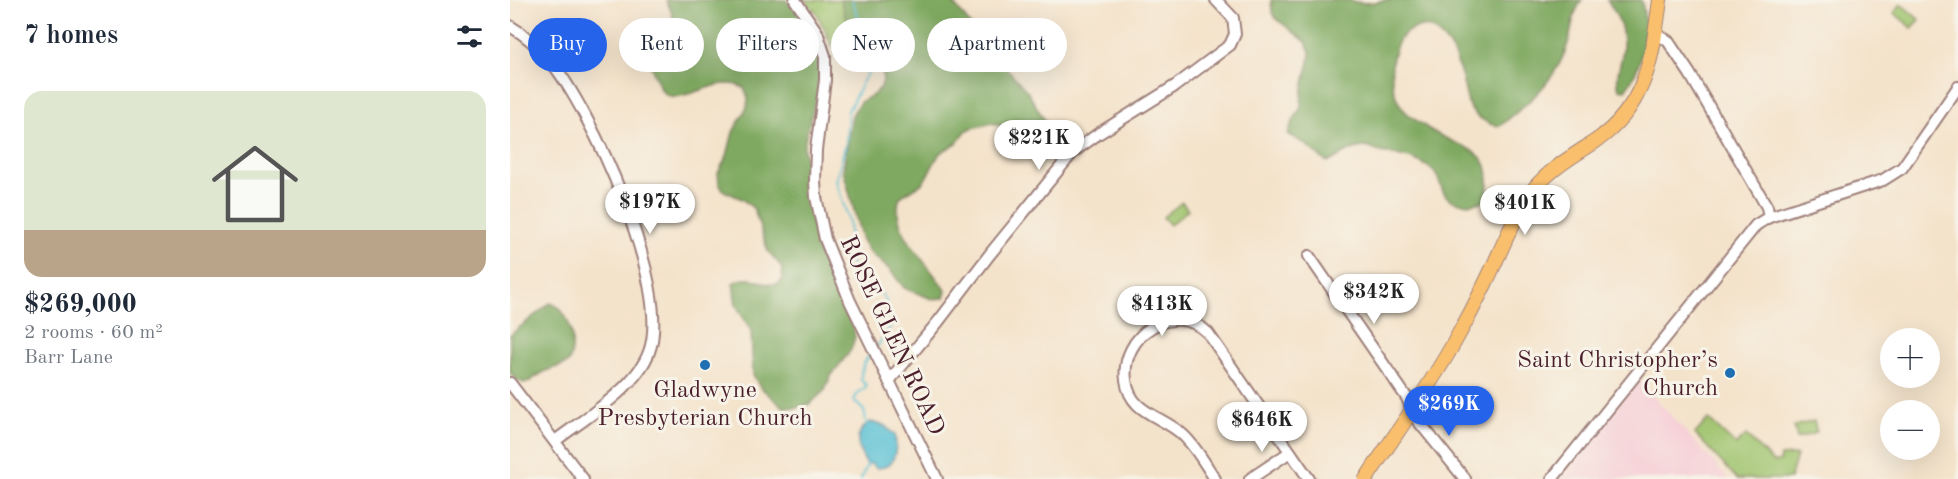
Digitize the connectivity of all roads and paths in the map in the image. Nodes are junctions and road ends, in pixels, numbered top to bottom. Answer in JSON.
{"nodes":[{"id":1,"x":795,"y":0,"type":"edge"},
{"id":2,"x":1216,"y":0,"type":"edge"},
{"id":3,"x":1660,"y":0,"type":"edge"},
{"id":4,"x":510,"y":26,"type":"edge"},
{"id":5,"x":1656,"y":33,"type":"junction"},
{"id":6,"x":1958,"y":87,"type":"edge"},
{"id":7,"x":1769,"y":217,"type":"junction"},
{"id":8,"x":1309,"y":256,"type":"dead end"},
{"id":9,"x":889,"y":381,"type":"junction"},
{"id":10,"x":510,"y":383,"type":"edge"},
{"id":11,"x":1412,"y":409,"type":"junction"},
{"id":12,"x":555,"y":441,"type":"junction"},
{"id":13,"x":1290,"y":452,"type":"junction"},
{"id":14,"x":583,"y":479,"type":"edge"},
{"id":15,"x":937,"y":479,"type":"edge"},
{"id":16,"x":1215,"y":479,"type":"edge"},
{"id":17,"x":1250,"y":479,"type":"edge"},
{"id":18,"x":1309,"y":479,"type":"edge"},
{"id":19,"x":1366,"y":479,"type":"edge"},
{"id":20,"x":1465,"y":479,"type":"edge"},
{"id":21,"x":1552,"y":479,"type":"edge"}],
"edges":[{"from":1,"to":9,"type":"street","name":"ROSE GLEN ROAD"},
{"from":2,"to":9,"type":"street"},
{"from":3,"to":5,"type":"main road"},
{"from":4,"to":12,"type":"street"},
{"from":5,"to":7,"type":"street"},
{"from":5,"to":11,"type":"main road"},
{"from":6,"to":7,"type":"street"},
{"from":7,"to":21,"type":"street"},
{"from":8,"to":11,"type":"street"},
{"from":9,"to":15,"type":"street","name":"ROSE GLEN ROAD"},
{"from":10,"to":12,"type":"street"},
{"from":11,"to":19,"type":"main road"},
{"from":11,"to":20,"type":"street"},
{"from":12,"to":14,"type":"street"},
{"from":13,"to":16,"type":"street"},
{"from":13,"to":17,"type":"street"},
{"from":13,"to":18,"type":"street"}]}
